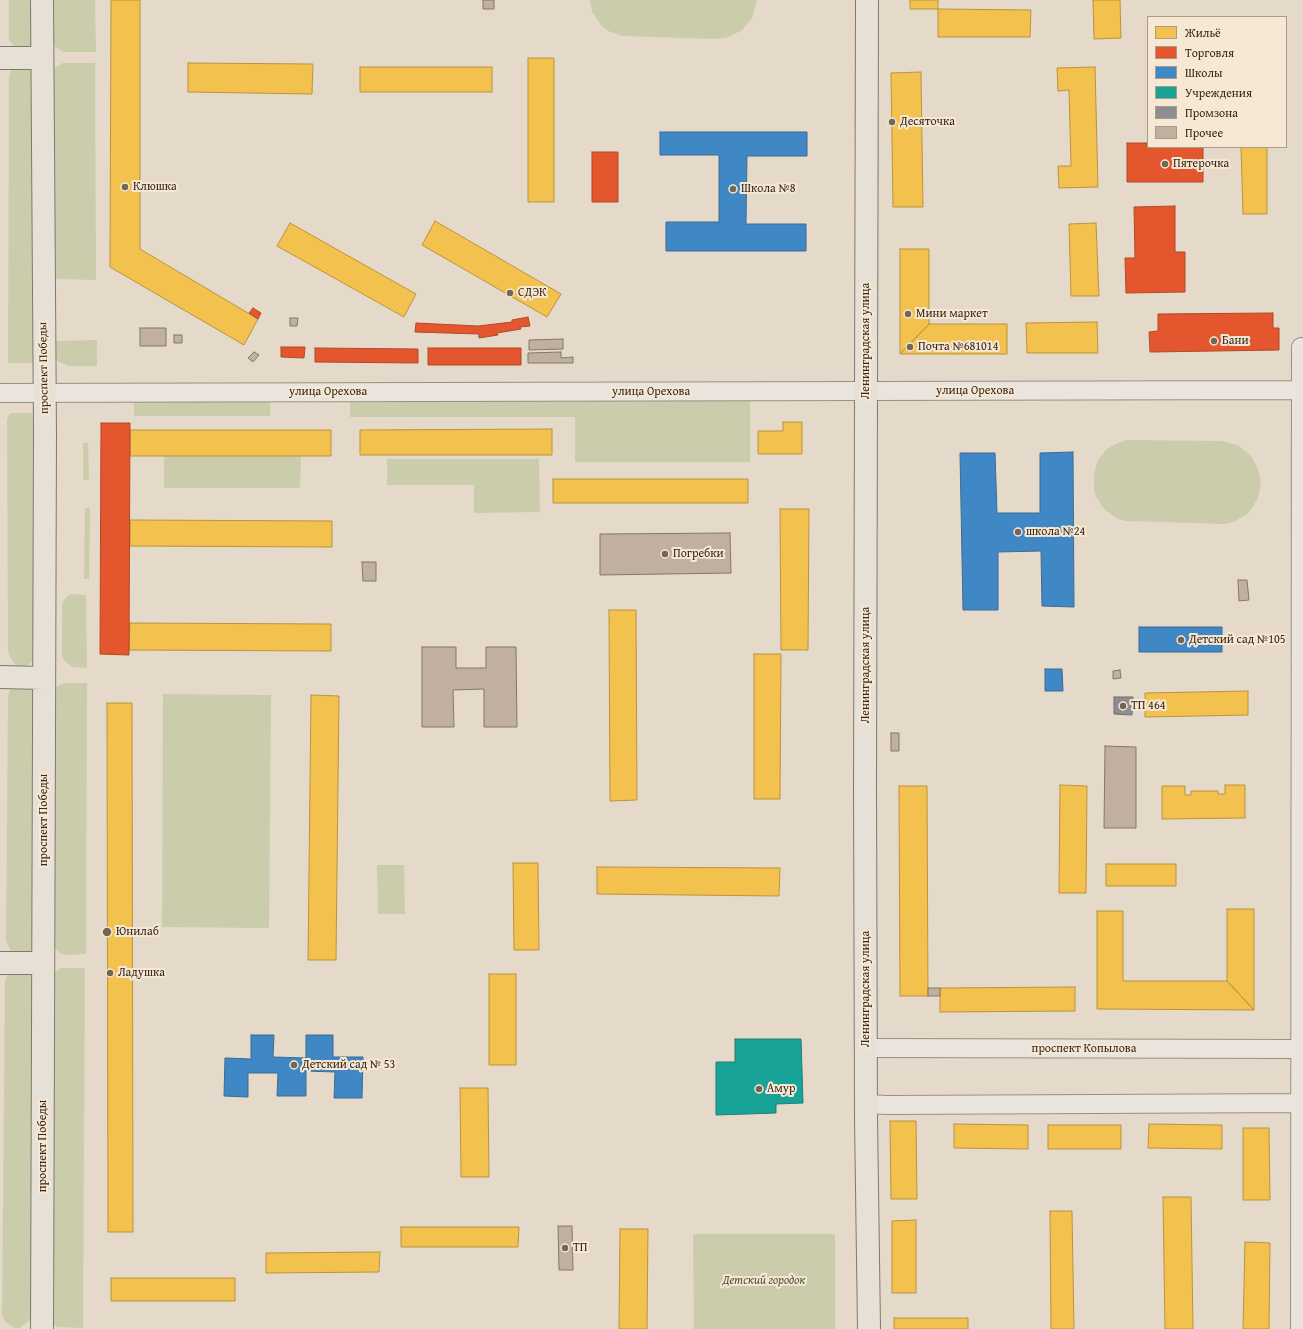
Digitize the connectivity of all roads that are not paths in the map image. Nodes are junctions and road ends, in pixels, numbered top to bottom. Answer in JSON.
{"nodes":[{"id":1,"x":42,"y":0,"type":"edge"},
{"id":2,"x":867,"y":0,"type":"edge"},
{"id":3,"x":0,"y":58,"type":"edge"},
{"id":4,"x":42,"y":58,"type":"junction"},
{"id":5,"x":1301,"y":346,"type":"dead end"},
{"id":6,"x":1302,"y":390,"type":"edge"},
{"id":7,"x":866,"y":391,"type":"junction"},
{"id":8,"x":0,"y":393,"type":"edge"},
{"id":9,"x":44,"y":393,"type":"junction"},
{"id":10,"x":0,"y":677,"type":"edge"},
{"id":11,"x":44,"y":678,"type":"junction"},
{"id":12,"x":0,"y":963,"type":"edge"},
{"id":13,"x":44,"y":963,"type":"junction"},
{"id":14,"x":866,"y":1048,"type":"junction"},
{"id":15,"x":1302,"y":1049,"type":"edge"},
{"id":16,"x":1301,"y":1103,"type":"edge"},
{"id":17,"x":866,"y":1104,"type":"junction"},
{"id":18,"x":42,"y":1329,"type":"edge"},
{"id":19,"x":869,"y":1329,"type":"edge"},
{"id":20,"x":1300,"y":1329,"type":"edge"}],
"edges":[{"from":1,"to":4,"type":"main road","name":"проспект Победы"},
{"from":2,"to":7,"type":"main road","name":"Ленинградская улица"},
{"from":3,"to":4,"type":"main road"},
{"from":4,"to":9,"type":"main road","name":"проспект Победы"},
{"from":5,"to":6,"type":"street"},
{"from":6,"to":7,"type":"street","name":"улица Орехова"},
{"from":6,"to":15,"type":"street"},
{"from":7,"to":9,"type":"street","name":"улица Орехова"},
{"from":7,"to":14,"type":"main road","name":"Ленинградская улица"},
{"from":8,"to":9,"type":"street","name":"улица Орехова"},
{"from":9,"to":11,"type":"main road","name":"проспект Победы"},
{"from":10,"to":11,"type":"main road"},
{"from":11,"to":13,"type":"main road","name":"проспект Победы"},
{"from":12,"to":13,"type":"main road"},
{"from":13,"to":18,"type":"main road","name":"проспект Победы"},
{"from":14,"to":15,"type":"street","name":"проспект Копылова"},
{"from":14,"to":17,"type":"main road","name":"Ленинградская улица"},
{"from":15,"to":16,"type":"street"},
{"from":16,"to":17,"type":"street"},
{"from":16,"to":20,"type":"street"},
{"from":17,"to":19,"type":"main road","name":"Ленинградская улица"}]}
